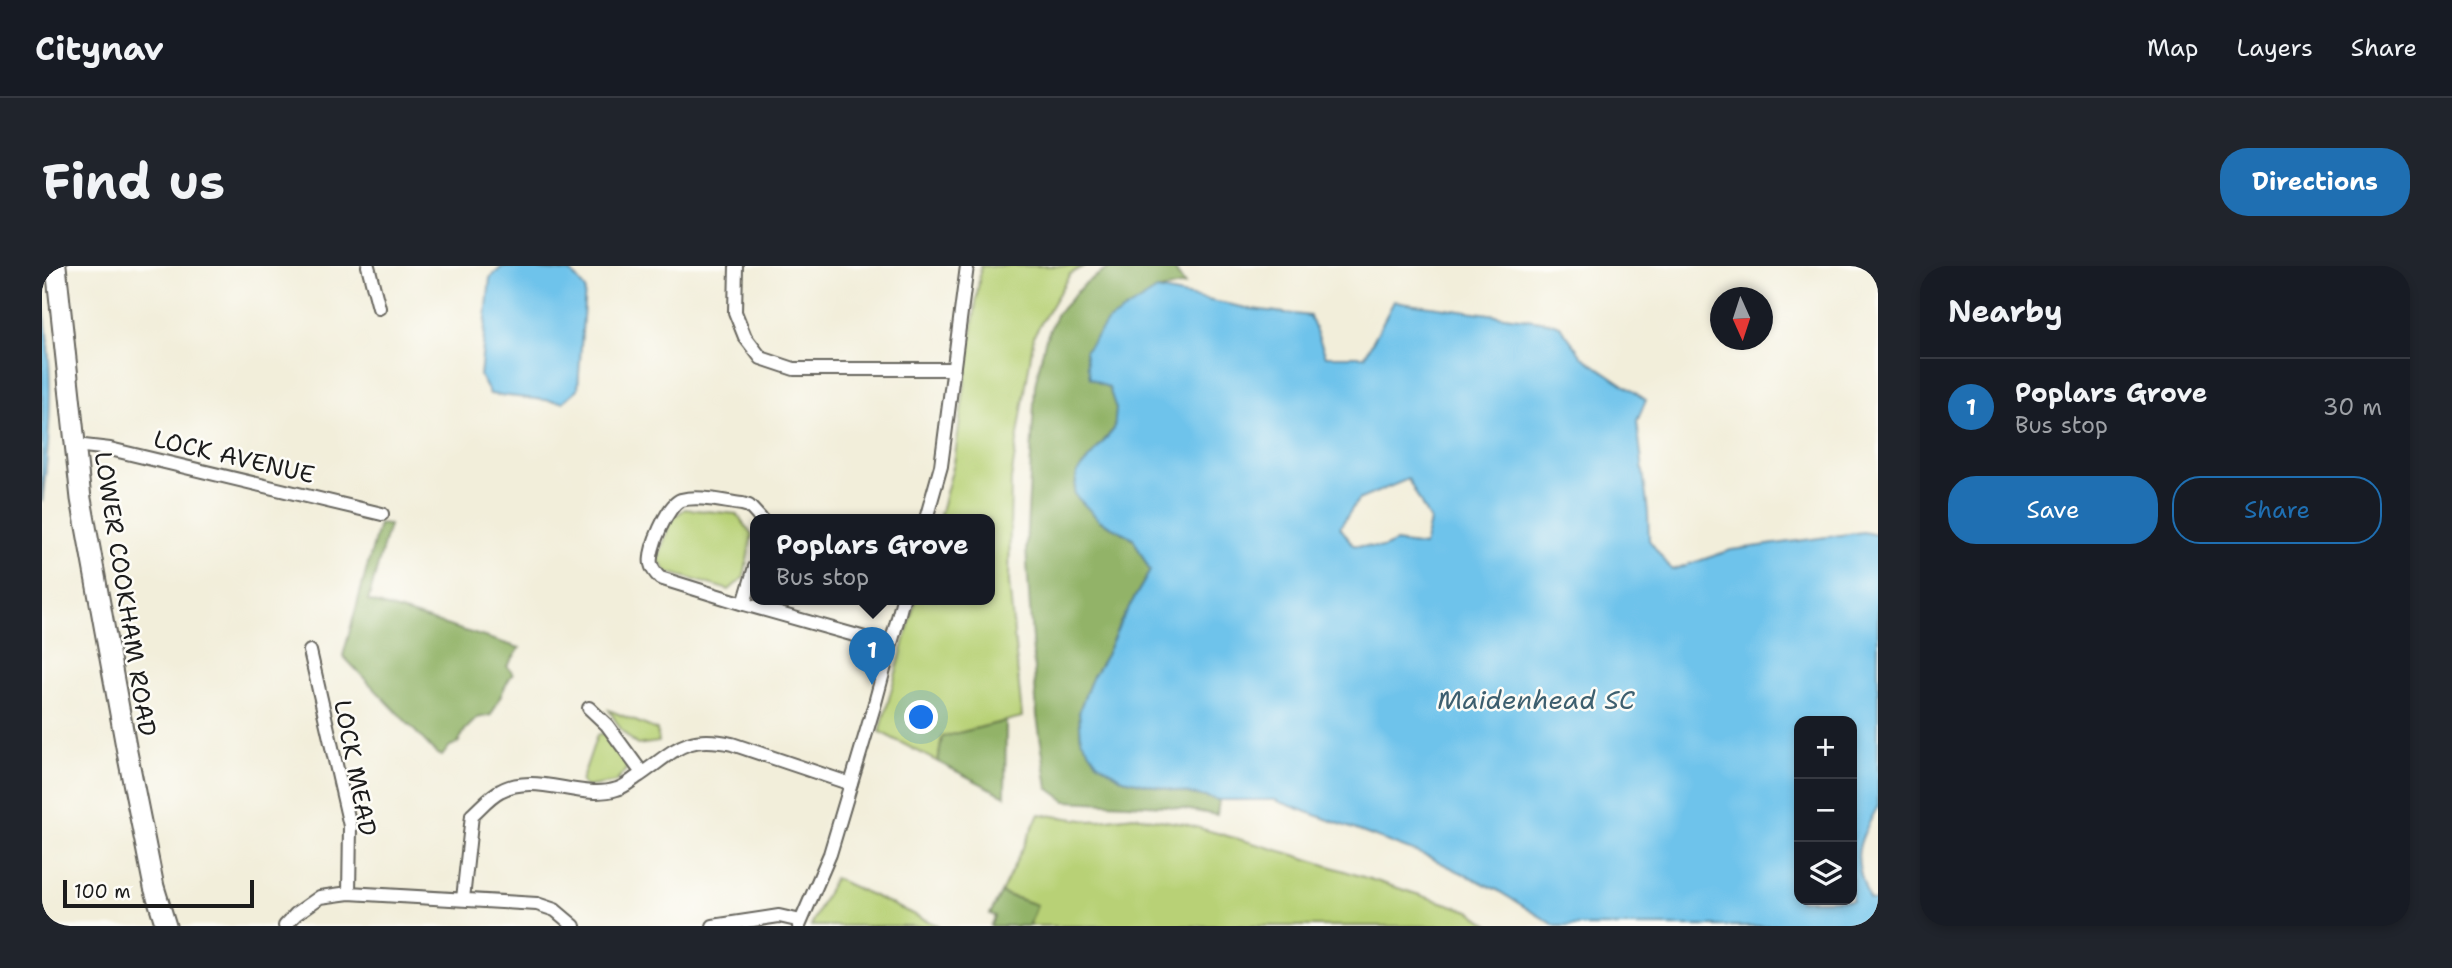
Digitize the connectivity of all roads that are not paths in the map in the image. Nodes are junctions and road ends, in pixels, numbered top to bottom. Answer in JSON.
{"nodes":[{"id":1,"x":56,"y":266,"type":"edge"},
{"id":2,"x":368,"y":266,"type":"edge"},
{"id":3,"x":736,"y":266,"type":"edge"},
{"id":4,"x":967,"y":266,"type":"edge"},
{"id":5,"x":379,"y":308,"type":"dead end"},
{"id":6,"x":952,"y":369,"type":"junction"},
{"id":7,"x":76,"y":448,"type":"junction"},
{"id":8,"x":382,"y":514,"type":"dead end"},
{"id":9,"x":756,"y":514,"type":"edge"},
{"id":10,"x":927,"y":514,"type":"edge"},
{"id":11,"x":750,"y":584,"type":"edge"},
{"id":12,"x":744,"y":604,"type":"junction"},
{"id":13,"x":901,"y":605,"type":"edge"},
{"id":14,"x":890,"y":645,"type":"junction"},
{"id":15,"x":310,"y":651,"type":"dead end"},
{"id":16,"x":589,"y":708,"type":"dead end"},
{"id":17,"x":642,"y":774,"type":"junction"},
{"id":18,"x":851,"y":785,"type":"junction"},
{"id":19,"x":349,"y":893,"type":"junction"},
{"id":20,"x":463,"y":899,"type":"junction"},
{"id":21,"x":800,"y":924,"type":"edge"},
{"id":22,"x":166,"y":926,"type":"edge"},
{"id":23,"x":285,"y":926,"type":"edge"},
{"id":24,"x":574,"y":926,"type":"edge"},
{"id":25,"x":713,"y":926,"type":"edge"}],
"edges":[{"from":1,"to":7,"type":"main road","name":"LOWER COOKHAM ROAD"},
{"from":2,"to":5,"type":"street"},
{"from":3,"to":6,"type":"street"},
{"from":4,"to":6,"type":"street"},
{"from":6,"to":10,"type":"street"},
{"from":7,"to":8,"type":"street","name":"LOCK AVENUE"},
{"from":7,"to":22,"type":"main road","name":"LOWER COOKHAM ROAD"},
{"from":9,"to":12,"type":"street"},
{"from":11,"to":12,"type":"street"},
{"from":12,"to":14,"type":"street"},
{"from":13,"to":14,"type":"street"},
{"from":14,"to":18,"type":"street"},
{"from":15,"to":19,"type":"street","name":"LOCK MEAD"},
{"from":16,"to":17,"type":"street"},
{"from":17,"to":18,"type":"street"},
{"from":17,"to":20,"type":"street"},
{"from":18,"to":21,"type":"street"},
{"from":19,"to":20,"type":"street"},
{"from":19,"to":23,"type":"street"},
{"from":20,"to":24,"type":"street"},
{"from":21,"to":25,"type":"street"}]}
